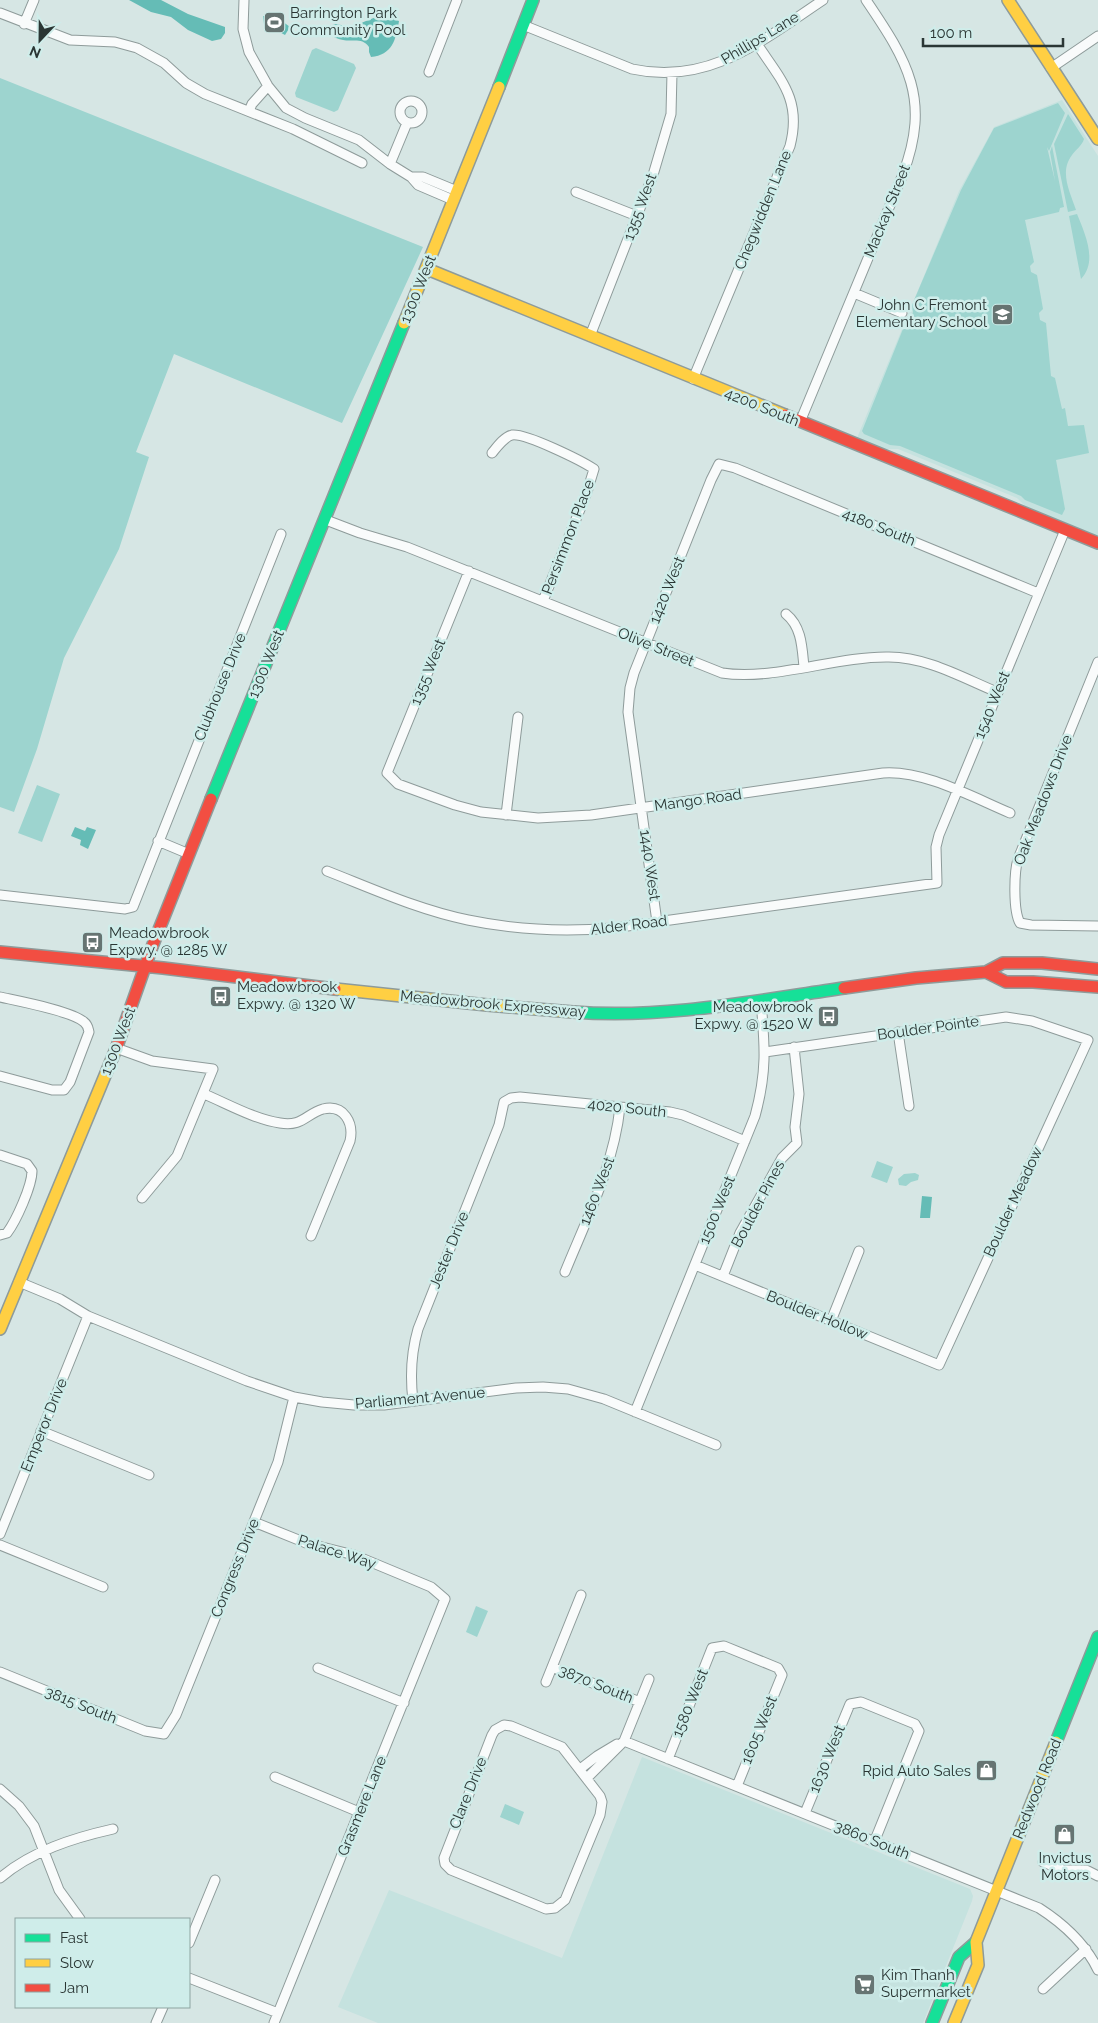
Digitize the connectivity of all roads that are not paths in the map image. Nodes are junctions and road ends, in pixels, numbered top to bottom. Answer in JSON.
{"nodes":[{"id":1,"x":34,"y":0,"type":"edge"},
{"id":2,"x":244,"y":0,"type":"edge"},
{"id":3,"x":457,"y":0,"type":"edge"},
{"id":4,"x":534,"y":0,"type":"edge"},
{"id":5,"x":823,"y":0,"type":"edge"},
{"id":6,"x":866,"y":0,"type":"edge"},
{"id":7,"x":1008,"y":0,"type":"edge"},
{"id":8,"x":0,"y":13,"type":"edge"},
{"id":9,"x":24,"y":24,"type":"junction"},
{"id":10,"x":524,"y":25,"type":"junction"},
{"id":11,"x":1098,"y":36,"type":"edge"},
{"id":12,"x":757,"y":44,"type":"junction"},
{"id":13,"x":1052,"y":68,"type":"junction"},
{"id":14,"x":429,"y":72,"type":"dead end"},
{"id":15,"x":672,"y":73,"type":"junction"},
{"id":16,"x":268,"y":86,"type":"junction"},
{"id":17,"x":249,"y":111,"type":"junction"},
{"id":18,"x":407,"y":123,"type":"dead end"},
{"id":19,"x":321,"y":124,"type":"junction"},
{"id":20,"x":1098,"y":139,"type":"edge"},
{"id":21,"x":315,"y":140,"type":"junction"},
{"id":22,"x":362,"y":164,"type":"dead end"},
{"id":23,"x":390,"y":164,"type":"junction"},
{"id":24,"x":576,"y":192,"type":"dead end"},
{"id":25,"x":455,"y":195,"type":"junction"},
{"id":26,"x":637,"y":216,"type":"junction"},
{"id":27,"x":427,"y":269,"type":"junction"},
{"id":28,"x":854,"y":293,"type":"junction"},
{"id":29,"x":902,"y":313,"type":"dead end"},
{"id":30,"x":590,"y":336,"type":"junction"},
{"id":31,"x":693,"y":378,"type":"junction"},
{"id":32,"x":800,"y":422,"type":"junction"},
{"id":33,"x":492,"y":453,"type":"dead end"},
{"id":34,"x":719,"y":464,"type":"joint"},
{"id":35,"x":326,"y":520,"type":"junction"},
{"id":36,"x":1065,"y":530,"type":"junction"},
{"id":37,"x":281,"y":534,"type":"dead end"},
{"id":38,"x":1098,"y":543,"type":"edge"},
{"id":39,"x":469,"y":571,"type":"junction"},
{"id":40,"x":1038,"y":593,"type":"junction"},
{"id":41,"x":543,"y":601,"type":"junction"},
{"id":42,"x":786,"y":614,"type":"dead end"},
{"id":43,"x":646,"y":643,"type":"junction"},
{"id":44,"x":1098,"y":662,"type":"edge"},
{"id":45,"x":804,"y":667,"type":"junction"},
{"id":46,"x":998,"y":692,"type":"junction"},
{"id":47,"x":518,"y":717,"type":"dead end"},
{"id":48,"x":388,"y":773,"type":"joint"},
{"id":49,"x":957,"y":791,"type":"junction"},
{"id":50,"x":642,"y":808,"type":"junction"},
{"id":51,"x":1010,"y":813,"type":"dead end"},
{"id":52,"x":506,"y":816,"type":"junction"},
{"id":53,"x":158,"y":841,"type":"junction"},
{"id":54,"x":189,"y":854,"type":"junction"},
{"id":55,"x":327,"y":871,"type":"dead end"},
{"id":56,"x":937,"y":883,"type":"joint"},
{"id":57,"x":0,"y":895,"type":"edge"},
{"id":58,"x":657,"y":922,"type":"junction"},
{"id":59,"x":1098,"y":926,"type":"edge"},
{"id":60,"x":0,"y":952,"type":"edge"},
{"id":61,"x":146,"y":967,"type":"junction"},
{"id":62,"x":1098,"y":969,"type":"edge"},
{"id":63,"x":986,"y":972,"type":"junction"},
{"id":64,"x":1098,"y":979,"type":"edge"},
{"id":65,"x":1065,"y":984,"type":"junction"},
{"id":66,"x":1098,"y":987,"type":"edge"},
{"id":67,"x":0,"y":998,"type":"edge"},
{"id":68,"x":760,"y":1002,"type":"junction"},
{"id":69,"x":898,"y":1032,"type":"junction"},
{"id":70,"x":1088,"y":1040,"type":"joint"},
{"id":71,"x":794,"y":1047,"type":"junction"},
{"id":72,"x":116,"y":1048,"type":"junction"},
{"id":73,"x":765,"y":1052,"type":"junction"},
{"id":74,"x":0,"y":1076,"type":"edge"},
{"id":75,"x":204,"y":1094,"type":"junction"},
{"id":76,"x":504,"y":1102,"type":"joint"},
{"id":77,"x":909,"y":1106,"type":"dead end"},
{"id":78,"x":620,"y":1107,"type":"junction"},
{"id":79,"x":745,"y":1141,"type":"junction"},
{"id":80,"x":0,"y":1155,"type":"edge"},
{"id":81,"x":142,"y":1198,"type":"dead end"},
{"id":82,"x":4,"y":1234,"type":"edge"},
{"id":83,"x":311,"y":1236,"type":"dead end"},
{"id":84,"x":859,"y":1250,"type":"dead end"},
{"id":85,"x":695,"y":1265,"type":"junction"},
{"id":86,"x":565,"y":1272,"type":"dead end"},
{"id":87,"x":723,"y":1276,"type":"junction"},
{"id":88,"x":19,"y":1282,"type":"junction"},
{"id":89,"x":88,"y":1316,"type":"junction"},
{"id":90,"x":1,"y":1321,"type":"edge"},
{"id":91,"x":831,"y":1321,"type":"junction"},
{"id":92,"x":939,"y":1365,"type":"joint"},
{"id":93,"x":294,"y":1397,"type":"junction"},
{"id":94,"x":413,"y":1401,"type":"junction"},
{"id":95,"x":635,"y":1412,"type":"junction"},
{"id":96,"x":41,"y":1431,"type":"junction"},
{"id":97,"x":716,"y":1445,"type":"dead end"},
{"id":98,"x":149,"y":1475,"type":"dead end"},
{"id":99,"x":254,"y":1522,"type":"junction"},
{"id":100,"x":0,"y":1534,"type":"edge"},
{"id":101,"x":0,"y":1545,"type":"edge"},
{"id":102,"x":103,"y":1587,"type":"dead end"},
{"id":103,"x":580,"y":1595,"type":"dead end"},
{"id":104,"x":445,"y":1599,"type":"joint"},
{"id":105,"x":1098,"y":1637,"type":"edge"},
{"id":106,"x":712,"y":1648,"type":"joint"},
{"id":107,"x":552,"y":1667,"type":"junction"},
{"id":108,"x":318,"y":1668,"type":"dead end"},
{"id":109,"x":0,"y":1672,"type":"edge"},
{"id":110,"x":649,"y":1679,"type":"dead end"},
{"id":111,"x":546,"y":1682,"type":"dead end"},
{"id":112,"x":640,"y":1702,"type":"junction"},
{"id":113,"x":404,"y":1703,"type":"junction"},
{"id":114,"x":164,"y":1734,"type":"joint"},
{"id":115,"x":624,"y":1741,"type":"junction"},
{"id":116,"x":668,"y":1758,"type":"junction"},
{"id":117,"x":580,"y":1769,"type":"junction"},
{"id":118,"x":275,"y":1778,"type":"dead end"},
{"id":119,"x":587,"y":1778,"type":"junction"},
{"id":120,"x":737,"y":1786,"type":"junction"},
{"id":121,"x":0,"y":1789,"type":"edge"},
{"id":122,"x":360,"y":1812,"type":"junction"},
{"id":123,"x":805,"y":1813,"type":"junction"},
{"id":124,"x":113,"y":1829,"type":"dead end"},
{"id":125,"x":875,"y":1840,"type":"junction"},
{"id":126,"x":44,"y":1850,"type":"junction"},
{"id":127,"x":1043,"y":1862,"type":"dead end"},
{"id":128,"x":1098,"y":1876,"type":"edge"},
{"id":129,"x":0,"y":1878,"type":"edge"},
{"id":130,"x":215,"y":1880,"type":"dead end"},
{"id":131,"x":997,"y":1890,"type":"junction"},
{"id":132,"x":79,"y":1918,"type":"edge"},
{"id":133,"x":190,"y":1941,"type":"edge"},
{"id":134,"x":976,"y":1942,"type":"junction"},
{"id":135,"x":1086,"y":1949,"type":"junction"},
{"id":136,"x":1098,"y":1970,"type":"edge"},
{"id":137,"x":190,"y":1978,"type":"edge"},
{"id":138,"x":1043,"y":1989,"type":"dead end"},
{"id":139,"x":163,"y":2008,"type":"edge"},
{"id":140,"x":278,"y":2014,"type":"junction"},
{"id":141,"x":156,"y":2023,"type":"edge"},
{"id":142,"x":274,"y":2023,"type":"edge"},
{"id":143,"x":932,"y":2023,"type":"edge"},
{"id":144,"x":954,"y":2023,"type":"edge"}],
"edges":[{"from":1,"to":9,"type":"street"},
{"from":2,"to":16,"type":"street"},
{"from":3,"to":14,"type":"street"},
{"from":4,"to":10,"type":"street","name":"1300 West"},
{"from":5,"to":12,"type":"street","name":"Phillips Lane"},
{"from":6,"to":28,"type":"street","name":"Mackay Street"},
{"from":7,"to":13,"type":"street"},
{"from":8,"to":9,"type":"street"},
{"from":9,"to":17,"type":"street"},
{"from":10,"to":15,"type":"street","name":"Phillips Lane"},
{"from":10,"to":25,"type":"street","name":"1300 West"},
{"from":11,"to":13,"type":"street"},
{"from":12,"to":15,"type":"street","name":"Phillips Lane"},
{"from":12,"to":31,"type":"street","name":"Chegwidden Lane"},
{"from":13,"to":20,"type":"street"},
{"from":15,"to":26,"type":"street","name":"1355 West"},
{"from":16,"to":17,"type":"street"},
{"from":16,"to":19,"type":"street"},
{"from":17,"to":21,"type":"street"},
{"from":18,"to":23,"type":"street"},
{"from":19,"to":21,"type":"street"},
{"from":19,"to":23,"type":"street"},
{"from":21,"to":22,"type":"street"},
{"from":23,"to":25,"type":"street"},
{"from":24,"to":26,"type":"street"},
{"from":25,"to":27,"type":"street","name":"1300 West"},
{"from":26,"to":30,"type":"street","name":"1355 West"},
{"from":27,"to":30,"type":"street","name":"4200 South"},
{"from":27,"to":35,"type":"street","name":"1300 West"},
{"from":28,"to":29,"type":"street"},
{"from":28,"to":32,"type":"street","name":"Mackay Street"},
{"from":30,"to":31,"type":"street","name":"4200 South"},
{"from":31,"to":32,"type":"street","name":"4200 South"},
{"from":32,"to":36,"type":"street","name":"4200 South"},
{"from":33,"to":41,"type":"street","name":"Persimmon Place"},
{"from":34,"to":40,"type":"street","name":"4180 South"},
{"from":34,"to":43,"type":"street","name":"1420 West"},
{"from":35,"to":39,"type":"street","name":"Olive Street"},
{"from":35,"to":54,"type":"street","name":"1300 West"},
{"from":36,"to":38,"type":"street","name":"4200 South"},
{"from":36,"to":40,"type":"street","name":"1540 West"},
{"from":37,"to":53,"type":"street","name":"Clubhouse Drive"},
{"from":39,"to":41,"type":"street","name":"Olive Street"},
{"from":39,"to":48,"type":"street","name":"1355 West"},
{"from":40,"to":46,"type":"street","name":"1540 West"},
{"from":41,"to":43,"type":"street","name":"Olive Street"},
{"from":42,"to":45,"type":"street"},
{"from":43,"to":45,"type":"street","name":"Olive Street"},
{"from":43,"to":50,"type":"street","name":"1420 West"},
{"from":44,"to":59,"type":"street","name":"Oak Meadows Drive"},
{"from":45,"to":46,"type":"street","name":"Olive Street"},
{"from":46,"to":49,"type":"street","name":"1540 West"},
{"from":47,"to":52,"type":"street"},
{"from":48,"to":52,"type":"street","name":"Mango Road"},
{"from":49,"to":50,"type":"street","name":"Mango Road"},
{"from":49,"to":51,"type":"street","name":"Mango Road"},
{"from":49,"to":56,"type":"street","name":"1540 West"},
{"from":50,"to":52,"type":"street","name":"Mango Road"},
{"from":50,"to":58,"type":"street","name":"1440 West"},
{"from":53,"to":54,"type":"street"},
{"from":53,"to":57,"type":"street","name":"Clubhouse Drive"},
{"from":54,"to":61,"type":"street","name":"1300 West"},
{"from":55,"to":58,"type":"street","name":"Alder Road"},
{"from":56,"to":58,"type":"street","name":"Alder Road"},
{"from":60,"to":61,"type":"street","name":"Meadowbrook Expressway"},
{"from":61,"to":68,"type":"street","name":"Meadowbrook Expressway"},
{"from":61,"to":72,"type":"street","name":"1300 West"},
{"from":62,"to":63,"type":"street","name":"Meadowbrook Expressway"},
{"from":63,"to":65,"type":"street","name":"Meadowbrook Expressway"},
{"from":63,"to":68,"type":"street","name":"Meadowbrook Expressway"},
{"from":64,"to":65,"type":"street"},
{"from":65,"to":66,"type":"street","name":"Meadowbrook Expressway"},
{"from":67,"to":74,"type":"street"},
{"from":68,"to":73,"type":"street","name":"1500 West"},
{"from":69,"to":70,"type":"street","name":"Boulder Pointe"},
{"from":69,"to":71,"type":"street","name":"Boulder Pointe"},
{"from":69,"to":77,"type":"street"},
{"from":70,"to":92,"type":"street","name":"Boulder Meadow"},
{"from":71,"to":73,"type":"street","name":"Boulder Pointe"},
{"from":71,"to":87,"type":"street","name":"Boulder Pines"},
{"from":72,"to":75,"type":"street"},
{"from":72,"to":88,"type":"street","name":"1300 West"},
{"from":73,"to":79,"type":"street","name":"1500 West"},
{"from":75,"to":81,"type":"street"},
{"from":75,"to":83,"type":"street"},
{"from":76,"to":78,"type":"street","name":"4020 South"},
{"from":76,"to":94,"type":"street","name":"Jester Drive"},
{"from":78,"to":79,"type":"street","name":"4020 South"},
{"from":78,"to":86,"type":"street","name":"1460 West"},
{"from":79,"to":85,"type":"street","name":"1500 West"},
{"from":80,"to":82,"type":"street"},
{"from":84,"to":91,"type":"street"},
{"from":85,"to":87,"type":"street","name":"Boulder Hollow"},
{"from":85,"to":95,"type":"street","name":"1500 West"},
{"from":87,"to":91,"type":"street","name":"Boulder Hollow"},
{"from":88,"to":89,"type":"street","name":"Parliament Avenue"},
{"from":88,"to":90,"type":"street","name":"1300 West"},
{"from":89,"to":93,"type":"street","name":"Parliament Avenue"},
{"from":89,"to":96,"type":"street","name":"Emperor Drive"},
{"from":91,"to":92,"type":"street","name":"Boulder Hollow"},
{"from":93,"to":94,"type":"street","name":"Parliament Avenue"},
{"from":93,"to":99,"type":"street","name":"Congress Drive"},
{"from":94,"to":95,"type":"street","name":"Parliament Avenue"},
{"from":95,"to":97,"type":"street","name":"Parliament Avenue"},
{"from":96,"to":98,"type":"street"},
{"from":96,"to":100,"type":"street","name":"Emperor Drive"},
{"from":99,"to":104,"type":"street","name":"Palace Way"},
{"from":99,"to":114,"type":"street","name":"Congress Drive"},
{"from":101,"to":102,"type":"street"},
{"from":103,"to":107,"type":"street"},
{"from":104,"to":113,"type":"street","name":"Grasmere Lane"},
{"from":105,"to":131,"type":"street","name":"Redwood Road"},
{"from":106,"to":116,"type":"street","name":"1580 West"},
{"from":106,"to":120,"type":"street","name":"1605 West"},
{"from":107,"to":111,"type":"street"},
{"from":107,"to":112,"type":"street","name":"3870 South"},
{"from":108,"to":113,"type":"street"},
{"from":109,"to":114,"type":"street","name":"3815 South"},
{"from":110,"to":112,"type":"street"},
{"from":112,"to":115,"type":"street"},
{"from":113,"to":122,"type":"street","name":"Grasmere Lane"},
{"from":115,"to":116,"type":"street","name":"3860 South"},
{"from":115,"to":117,"type":"street"},
{"from":115,"to":119,"type":"street"},
{"from":116,"to":120,"type":"street","name":"3860 South"},
{"from":117,"to":119,"type":"street"},
{"from":117,"to":119,"type":"street","name":"Clare Drive"},
{"from":118,"to":122,"type":"street"},
{"from":120,"to":123,"type":"street","name":"3860 South"},
{"from":121,"to":126,"type":"street"},
{"from":122,"to":140,"type":"street","name":"Grasmere Lane"},
{"from":123,"to":125,"type":"street","name":"3860 South"},
{"from":123,"to":125,"type":"street","name":"1630 West"},
{"from":124,"to":126,"type":"street"},
{"from":125,"to":131,"type":"street","name":"3860 South"},
{"from":126,"to":129,"type":"street"},
{"from":126,"to":132,"type":"street"},
{"from":127,"to":128,"type":"street"},
{"from":130,"to":133,"type":"street"},
{"from":131,"to":134,"type":"street","name":"Redwood Road"},
{"from":131,"to":135,"type":"street","name":"3860 South"},
{"from":134,"to":143,"type":"street","name":"Redwood Road"},
{"from":134,"to":144,"type":"street","name":"Redwood Road"},
{"from":135,"to":136,"type":"street","name":"3860 South"},
{"from":135,"to":138,"type":"street"},
{"from":137,"to":140,"type":"street"},
{"from":139,"to":141,"type":"street"},
{"from":140,"to":142,"type":"street","name":"Grasmere Lane"}]}
